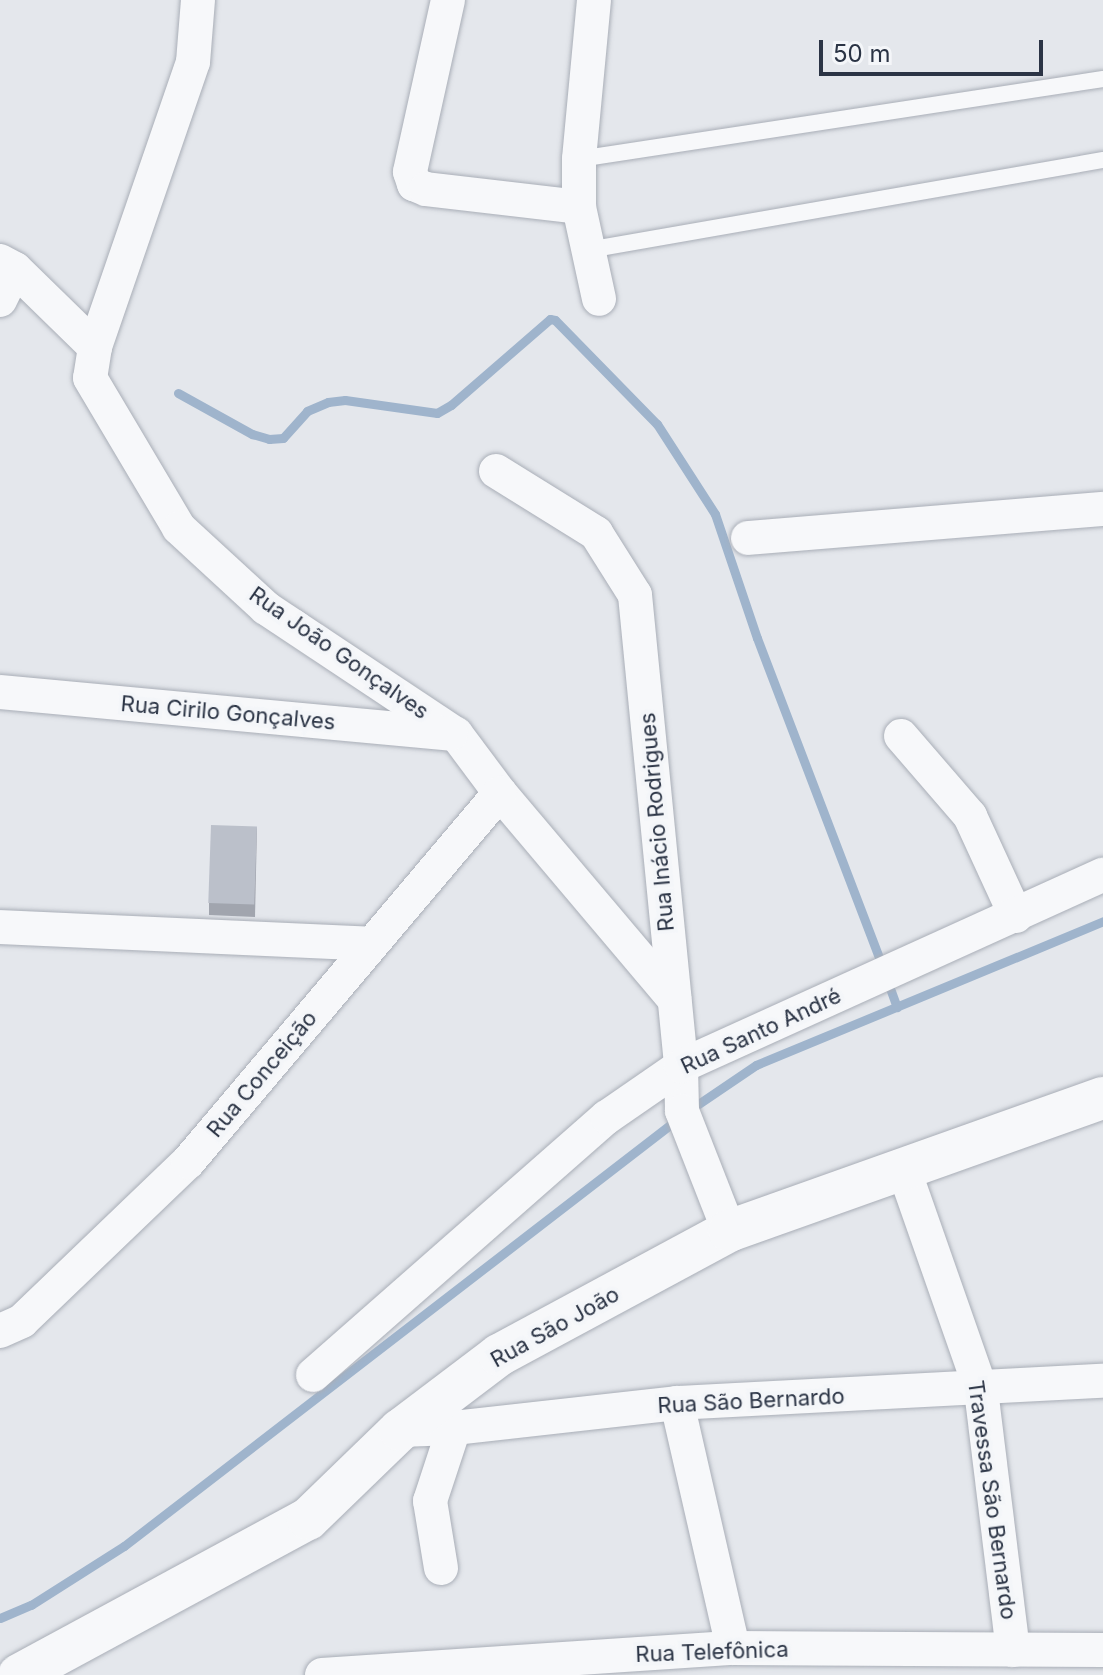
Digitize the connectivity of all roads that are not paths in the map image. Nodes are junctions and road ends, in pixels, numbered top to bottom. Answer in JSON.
{"nodes":[{"id":1,"x":198,"y":0,"type":"edge"},
{"id":2,"x":448,"y":0,"type":"edge"},
{"id":3,"x":594,"y":0,"type":"edge"},
{"id":4,"x":1103,"y":79,"type":"edge"},
{"id":5,"x":579,"y":159,"type":"junction"},
{"id":6,"x":1103,"y":160,"type":"edge"},
{"id":7,"x":579,"y":207,"type":"junction"},
{"id":8,"x":588,"y":250,"type":"junction"},
{"id":9,"x":8,"y":265,"type":"edge"},
{"id":10,"x":599,"y":299,"type":"dead end"},
{"id":11,"x":0,"y":300,"type":"edge"},
{"id":12,"x":95,"y":347,"type":"junction"},
{"id":13,"x":496,"y":471,"type":"dead end"},
{"id":14,"x":1103,"y":509,"type":"edge"},
{"id":15,"x":748,"y":538,"type":"dead end"},
{"id":16,"x":0,"y":692,"type":"edge"},
{"id":17,"x":456,"y":734,"type":"junction"},
{"id":18,"x":901,"y":736,"type":"dead end"},
{"id":19,"x":500,"y":793,"type":"junction"},
{"id":20,"x":1103,"y":875,"type":"edge"},
{"id":21,"x":1016,"y":916,"type":"junction"},
{"id":22,"x":0,"y":927,"type":"edge"},
{"id":23,"x":371,"y":944,"type":"junction"},
{"id":24,"x":674,"y":999,"type":"junction"},
{"id":25,"x":681,"y":1066,"type":"junction"},
{"id":26,"x":1103,"y":1098,"type":"edge"},
{"id":27,"x":904,"y":1170,"type":"junction"},
{"id":28,"x":729,"y":1231,"type":"junction"},
{"id":29,"x":0,"y":1331,"type":"edge"},
{"id":30,"x":313,"y":1375,"type":"dead end"},
{"id":31,"x":1103,"y":1381,"type":"edge"},
{"id":32,"x":981,"y":1390,"type":"junction"},
{"id":33,"x":677,"y":1403,"type":"junction"},
{"id":34,"x":454,"y":1428,"type":"junction"},
{"id":35,"x":400,"y":1430,"type":"junction"},
{"id":36,"x":441,"y":1568,"type":"dead end"},
{"id":37,"x":733,"y":1648,"type":"junction"},
{"id":38,"x":1013,"y":1650,"type":"junction"},
{"id":39,"x":1103,"y":1650,"type":"edge"},
{"id":40,"x":663,"y":1653,"type":"junction"},
{"id":41,"x":19,"y":1675,"type":"edge"},
{"id":42,"x":322,"y":1675,"type":"edge"},
{"id":43,"x":615,"y":1675,"type":"edge"}],
"edges":[{"from":1,"to":12,"type":"street","name":"Rua João Gonçalves"},
{"from":2,"to":7,"type":"street"},
{"from":3,"to":5,"type":"street"},
{"from":4,"to":5,"type":"lane"},
{"from":5,"to":7,"type":"street"},
{"from":6,"to":8,"type":"lane"},
{"from":7,"to":8,"type":"street"},
{"from":8,"to":10,"type":"street"},
{"from":9,"to":11,"type":"street"},
{"from":9,"to":12,"type":"street"},
{"from":12,"to":17,"type":"street","name":"Rua João Gonçalves"},
{"from":13,"to":24,"type":"street","name":"Rua Inácio Rodrigues"},
{"from":14,"to":15,"type":"street"},
{"from":16,"to":17,"type":"street","name":"Rua Cirilo Gonçalves"},
{"from":17,"to":19,"type":"street","name":"Rua João Gonçalves"},
{"from":18,"to":21,"type":"street"},
{"from":19,"to":23,"type":"street","name":"Rua Conceição"},
{"from":19,"to":24,"type":"street","name":"Rua João Gonçalves"},
{"from":20,"to":21,"type":"street","name":"Rua Santo André"},
{"from":21,"to":25,"type":"street","name":"Rua Santo André"},
{"from":22,"to":23,"type":"street"},
{"from":23,"to":29,"type":"street","name":"Rua Conceição"},
{"from":24,"to":25,"type":"street","name":"Rua Inácio Rodrigues"},
{"from":25,"to":28,"type":"street","name":"Rua Inácio Rodrigues"},
{"from":25,"to":30,"type":"street","name":"Rua Santo André"},
{"from":26,"to":27,"type":"street","name":"Rua São João"},
{"from":27,"to":28,"type":"street","name":"Rua São João"},
{"from":27,"to":32,"type":"street","name":"Travessa São Bernardo"},
{"from":28,"to":35,"type":"street","name":"Rua São João"},
{"from":31,"to":32,"type":"street","name":"Rua São Bernardo"},
{"from":32,"to":33,"type":"street","name":"Rua São Bernardo"},
{"from":32,"to":38,"type":"street","name":"Travessa São Bernardo"},
{"from":33,"to":34,"type":"street","name":"Rua São Bernardo"},
{"from":33,"to":37,"type":"street"},
{"from":34,"to":35,"type":"street","name":"Rua São Bernardo"},
{"from":34,"to":36,"type":"street"},
{"from":35,"to":41,"type":"street","name":"Rua São João"},
{"from":37,"to":38,"type":"street","name":"Rua Telefônica"},
{"from":37,"to":40,"type":"street","name":"Rua Telefônica"},
{"from":38,"to":39,"type":"street","name":"Rua Telefônica"},
{"from":40,"to":42,"type":"street","name":"Rua Telefônica"},
{"from":40,"to":43,"type":"street"}]}
